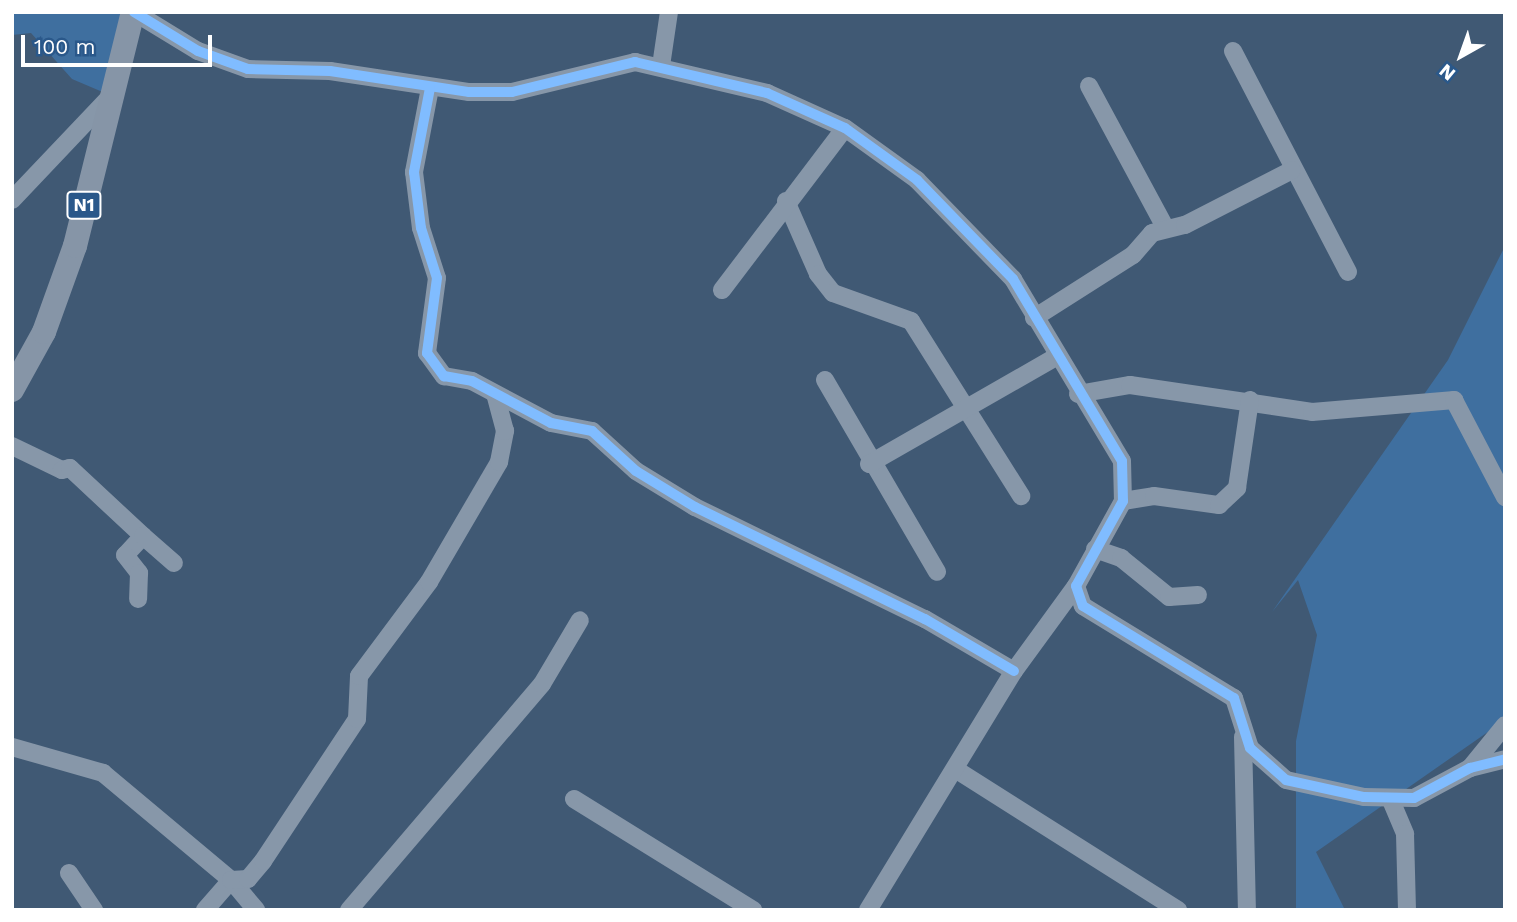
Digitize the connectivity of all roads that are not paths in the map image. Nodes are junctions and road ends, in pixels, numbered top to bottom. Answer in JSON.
{"nodes":[{"id":1,"x":134,"y":12,"type":"edge"},
{"id":2,"x":668,"y":12,"type":"edge"},
{"id":3,"x":1233,"y":51,"type":"dead end"},
{"id":4,"x":662,"y":66,"type":"junction"},
{"id":5,"x":1088,"y":86,"type":"dead end"},
{"id":6,"x":430,"y":88,"type":"junction"},
{"id":7,"x":108,"y":99,"type":"junction"},
{"id":8,"x":845,"y":128,"type":"junction"},
{"id":9,"x":1292,"y":170,"type":"junction"},
{"id":10,"x":12,"y":200,"type":"edge"},
{"id":11,"x":786,"y":201,"type":"junction"},
{"id":12,"x":1166,"y":229,"type":"junction"},
{"id":13,"x":1348,"y":272,"type":"dead end"},
{"id":14,"x":722,"y":290,"type":"dead end"},
{"id":15,"x":1034,"y":318,"type":"junction"},
{"id":16,"x":1056,"y":358,"type":"junction"},
{"id":17,"x":825,"y":380,"type":"dead end"},
{"id":18,"x":12,"y":390,"type":"edge"},
{"id":19,"x":495,"y":394,"type":"junction"},
{"id":20,"x":1078,"y":394,"type":"junction"},
{"id":21,"x":1250,"y":400,"type":"junction"},
{"id":22,"x":967,"y":411,"type":"junction"},
{"id":23,"x":12,"y":446,"type":"edge"},
{"id":24,"x":869,"y":464,"type":"junction"},
{"id":25,"x":1021,"y":496,"type":"dead end"},
{"id":26,"x":1505,"y":497,"type":"edge"},
{"id":27,"x":1123,"y":502,"type":"junction"},
{"id":28,"x":143,"y":536,"type":"junction"},
{"id":29,"x":1095,"y":549,"type":"junction"},
{"id":30,"x":174,"y":563,"type":"dead end"},
{"id":31,"x":937,"y":572,"type":"dead end"},
{"id":32,"x":1076,"y":586,"type":"junction"},
{"id":33,"x":1198,"y":595,"type":"dead end"},
{"id":34,"x":138,"y":599,"type":"dead end"},
{"id":35,"x":580,"y":620,"type":"dead end"},
{"id":36,"x":1014,"y":671,"type":"junction"},
{"id":37,"x":1505,"y":725,"type":"edge"},
{"id":38,"x":1241,"y":727,"type":"junction"},
{"id":39,"x":12,"y":747,"type":"edge"},
{"id":40,"x":1505,"y":759,"type":"edge"},
{"id":41,"x":1470,"y":768,"type":"junction"},
{"id":42,"x":955,"y":769,"type":"junction"},
{"id":43,"x":1390,"y":798,"type":"junction"},
{"id":44,"x":573,"y":799,"type":"dead end"},
{"id":45,"x":69,"y":873,"type":"dead end"},
{"id":46,"x":231,"y":880,"type":"junction"},
{"id":47,"x":94,"y":910,"type":"edge"},
{"id":48,"x":205,"y":910,"type":"edge"},
{"id":49,"x":256,"y":910,"type":"edge"},
{"id":50,"x":349,"y":910,"type":"edge"},
{"id":51,"x":753,"y":910,"type":"edge"},
{"id":52,"x":868,"y":910,"type":"edge"},
{"id":53,"x":1178,"y":910,"type":"edge"},
{"id":54,"x":1247,"y":910,"type":"edge"},
{"id":55,"x":1407,"y":910,"type":"edge"}],
"edges":[{"from":1,"to":6,"type":"street"},
{"from":1,"to":7,"type":"highway","number":"N1"},
{"from":2,"to":4,"type":"street"},
{"from":3,"to":9,"type":"street"},
{"from":4,"to":6,"type":"street"},
{"from":4,"to":8,"type":"street"},
{"from":5,"to":12,"type":"street"},
{"from":6,"to":19,"type":"street"},
{"from":7,"to":10,"type":"street"},
{"from":7,"to":18,"type":"highway","number":"N1"},
{"from":8,"to":11,"type":"street"},
{"from":8,"to":15,"type":"street"},
{"from":9,"to":12,"type":"street"},
{"from":9,"to":13,"type":"street"},
{"from":11,"to":14,"type":"street"},
{"from":11,"to":22,"type":"street"},
{"from":12,"to":15,"type":"street"},
{"from":15,"to":16,"type":"street"},
{"from":16,"to":20,"type":"street"},
{"from":16,"to":22,"type":"street"},
{"from":17,"to":24,"type":"street"},
{"from":19,"to":36,"type":"street"},
{"from":19,"to":46,"type":"street"},
{"from":20,"to":21,"type":"street"},
{"from":20,"to":27,"type":"street"},
{"from":21,"to":26,"type":"street"},
{"from":21,"to":27,"type":"street"},
{"from":22,"to":24,"type":"street"},
{"from":22,"to":25,"type":"street"},
{"from":23,"to":28,"type":"street"},
{"from":24,"to":31,"type":"street"},
{"from":27,"to":29,"type":"street"},
{"from":28,"to":30,"type":"street"},
{"from":28,"to":34,"type":"street"},
{"from":29,"to":32,"type":"street"},
{"from":29,"to":33,"type":"street"},
{"from":32,"to":36,"type":"street"},
{"from":32,"to":38,"type":"street"},
{"from":35,"to":50,"type":"street"},
{"from":36,"to":42,"type":"street"},
{"from":37,"to":41,"type":"street"},
{"from":38,"to":43,"type":"street"},
{"from":38,"to":54,"type":"street"},
{"from":39,"to":46,"type":"street"},
{"from":40,"to":41,"type":"street"},
{"from":41,"to":43,"type":"street"},
{"from":42,"to":52,"type":"street"},
{"from":42,"to":53,"type":"street"},
{"from":43,"to":55,"type":"street"},
{"from":44,"to":51,"type":"street"},
{"from":45,"to":47,"type":"street"},
{"from":46,"to":48,"type":"street"},
{"from":46,"to":49,"type":"street"}]}
